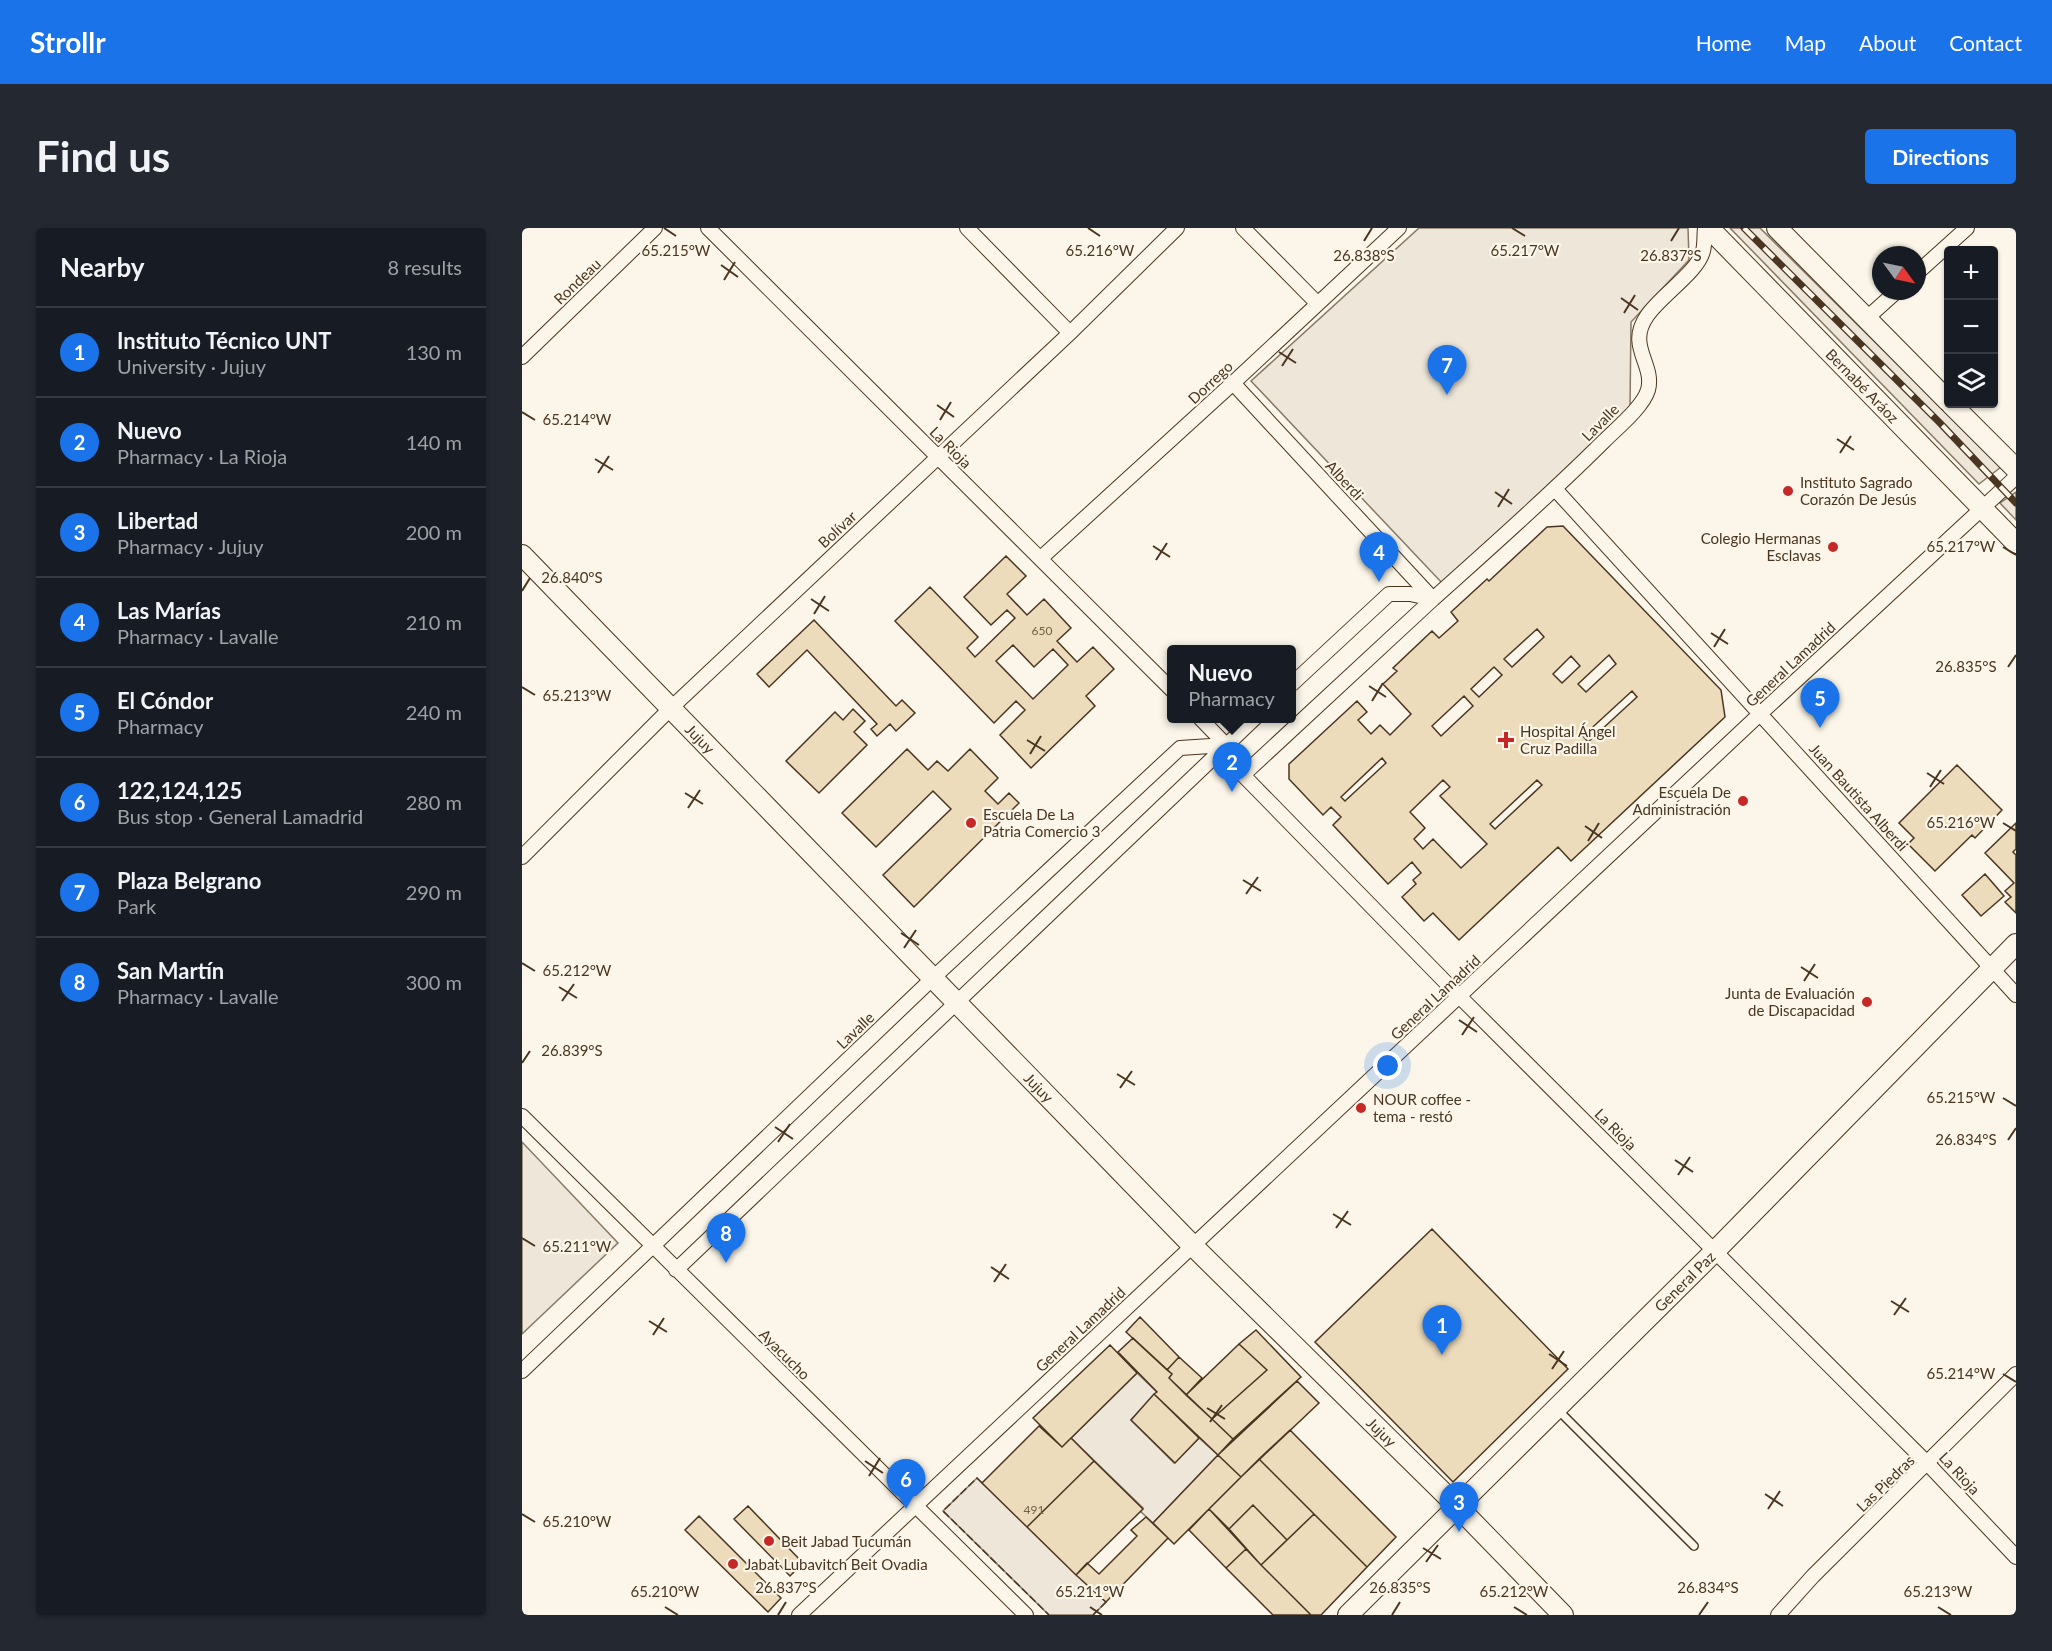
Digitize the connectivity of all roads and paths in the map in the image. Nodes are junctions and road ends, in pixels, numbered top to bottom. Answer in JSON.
{"nodes":[{"id":1,"x":655,"y":228,"type":"edge"},
{"id":2,"x":708,"y":228,"type":"edge"},
{"id":3,"x":967,"y":228,"type":"edge"},
{"id":4,"x":1177,"y":228,"type":"edge"},
{"id":5,"x":1243,"y":228,"type":"edge"},
{"id":6,"x":1399,"y":228,"type":"edge"},
{"id":7,"x":1707,"y":228,"type":"edge"},
{"id":8,"x":1777,"y":228,"type":"edge"},
{"id":9,"x":1967,"y":228,"type":"edge"},
{"id":10,"x":1926,"y":265,"type":"edge"},
{"id":11,"x":1887,"y":300,"type":"edge"},
{"id":12,"x":1317,"y":303,"type":"junction"},
{"id":13,"x":1866,"y":318,"type":"junction"},
{"id":14,"x":1070,"y":333,"type":"junction"},
{"id":15,"x":522,"y":357,"type":"edge"},
{"id":16,"x":1233,"y":383,"type":"junction"},
{"id":17,"x":1944,"y":396,"type":"edge"},
{"id":18,"x":1956,"y":408,"type":"edge"},
{"id":19,"x":938,"y":458,"type":"junction"},
{"id":20,"x":2016,"y":469,"type":"edge"},
{"id":21,"x":2016,"y":477,"type":"edge"},
{"id":22,"x":1555,"y":489,"type":"junction"},
{"id":23,"x":1982,"y":509,"type":"junction"},
{"id":24,"x":2016,"y":543,"type":"edge"},
{"id":25,"x":522,"y":555,"type":"edge"},
{"id":26,"x":1041,"y":558,"type":"junction"},
{"id":27,"x":1433,"y":599,"type":"junction"},
{"id":28,"x":1296,"y":680,"type":"edge"},
{"id":29,"x":1167,"y":685,"type":"edge"},
{"id":30,"x":670,"y":709,"type":"junction"},
{"id":31,"x":1761,"y":713,"type":"junction"},
{"id":32,"x":1205,"y":723,"type":"edge"},
{"id":33,"x":1250,"y":723,"type":"edge"},
{"id":34,"x":1226,"y":745,"type":"junction"},
{"id":35,"x":1243,"y":775,"type":"junction"},
{"id":36,"x":522,"y":857,"type":"edge"},
{"id":37,"x":2016,"y":944,"type":"edge"},
{"id":38,"x":1991,"y":968,"type":"junction"},
{"id":39,"x":933,"y":978,"type":"junction"},
{"id":40,"x":2016,"y":995,"type":"edge"},
{"id":41,"x":1460,"y":997,"type":"junction"},
{"id":42,"x":957,"y":1003,"type":"junction"},
{"id":43,"x":522,"y":1116,"type":"edge"},
{"id":44,"x":652,"y":1245,"type":"junction"},
{"id":45,"x":1193,"y":1246,"type":"junction"},
{"id":46,"x":1716,"y":1250,"type":"junction"},
{"id":47,"x":676,"y":1270,"type":"junction"},
{"id":48,"x":522,"y":1371,"type":"edge"},
{"id":49,"x":2016,"y":1374,"type":"edge"},
{"id":50,"x":1557,"y":1408,"type":"junction"},
{"id":51,"x":1928,"y":1464,"type":"junction"},
{"id":52,"x":915,"y":1506,"type":"junction"},
{"id":53,"x":1458,"y":1507,"type":"junction"},
{"id":54,"x":1694,"y":1546,"type":"dead end"},
{"id":55,"x":2016,"y":1557,"type":"edge"},
{"id":56,"x":799,"y":1615,"type":"edge"},
{"id":57,"x":1026,"y":1615,"type":"edge"},
{"id":58,"x":1348,"y":1615,"type":"edge"},
{"id":59,"x":1563,"y":1615,"type":"edge"},
{"id":60,"x":1778,"y":1615,"type":"edge"}],
"edges":[{"from":1,"to":15,"type":"street","name":"Rondeau"},
{"from":2,"to":19,"type":"street","name":"La Rioja"},
{"from":3,"to":14,"type":"street"},
{"from":4,"to":14,"type":"street","name":"Bolívar"},
{"from":5,"to":12,"type":"street"},
{"from":6,"to":12,"type":"street","name":"Dorrego"},
{"from":7,"to":22,"type":"street","name":"Lavalle"},
{"from":7,"to":23,"type":"street","name":"Bernabé Aráoz"},
{"from":8,"to":13,"type":"street"},
{"from":9,"to":10,"type":"street"},
{"from":11,"to":13,"type":"street"},
{"from":12,"to":16,"type":"street","name":"Dorrego"},
{"from":13,"to":17,"type":"street"},
{"from":14,"to":19,"type":"street","name":"Bolívar"},
{"from":16,"to":26,"type":"street","name":"Dorrego"},
{"from":16,"to":27,"type":"street","name":"Alberdi"},
{"from":18,"to":20,"type":"street"},
{"from":19,"to":26,"type":"street","name":"La Rioja"},
{"from":19,"to":30,"type":"street","name":"Bolívar"},
{"from":21,"to":23,"type":"street","name":"General Lamadrid"},
{"from":22,"to":27,"type":"street","name":"Lavalle"},
{"from":22,"to":31,"type":"street","name":"Juan Bautista Alberdi"},
{"from":23,"to":24,"type":"street","name":"Bernabé Aráoz"},
{"from":23,"to":31,"type":"street","name":"General Lamadrid"},
{"from":25,"to":30,"type":"street","name":"Jujuy"},
{"from":26,"to":29,"type":"street","name":"La Rioja"},
{"from":27,"to":28,"type":"street"},
{"from":27,"to":35,"type":"street","name":"Lavalle"},
{"from":30,"to":36,"type":"street","name":"Bolívar"},
{"from":30,"to":39,"type":"street","name":"Jujuy"},
{"from":31,"to":38,"type":"street","name":"Juan Bautista Alberdi"},
{"from":31,"to":41,"type":"street","name":"General Lamadrid"},
{"from":32,"to":34,"type":"street","name":"La Rioja"},
{"from":33,"to":34,"type":"street"},
{"from":34,"to":35,"type":"street","name":"La Rioja"},
{"from":34,"to":39,"type":"street","name":"Lavalle"},
{"from":34,"to":42,"type":"street"},
{"from":35,"to":41,"type":"street","name":"La Rioja"},
{"from":37,"to":38,"type":"street","name":"General Paz"},
{"from":38,"to":40,"type":"street","name":"Juan Bautista Alberdi"},
{"from":38,"to":46,"type":"street","name":"General Paz"},
{"from":39,"to":42,"type":"street","name":"Jujuy"},
{"from":39,"to":44,"type":"street","name":"Lavalle"},
{"from":41,"to":45,"type":"street","name":"General Lamadrid"},
{"from":41,"to":46,"type":"street","name":"La Rioja"},
{"from":42,"to":45,"type":"street","name":"Jujuy"},
{"from":42,"to":47,"type":"street"},
{"from":43,"to":44,"type":"street","name":"Ayacucho"},
{"from":44,"to":47,"type":"street","name":"Ayacucho"},
{"from":44,"to":48,"type":"street","name":"Lavalle"},
{"from":45,"to":52,"type":"street","name":"General Lamadrid"},
{"from":45,"to":53,"type":"street","name":"Jujuy"},
{"from":46,"to":50,"type":"street","name":"General Paz"},
{"from":46,"to":51,"type":"street","name":"La Rioja"},
{"from":47,"to":52,"type":"street","name":"Ayacucho"},
{"from":49,"to":51,"type":"street","name":"Las Piedras"},
{"from":50,"to":53,"type":"street","name":"General Paz"},
{"from":50,"to":54,"type":"lane"},
{"from":51,"to":55,"type":"street","name":"La Rioja"},
{"from":51,"to":60,"type":"street","name":"Las Piedras"},
{"from":52,"to":56,"type":"street","name":"General Lamadrid"},
{"from":52,"to":57,"type":"street","name":"Ayacucho"},
{"from":53,"to":58,"type":"street","name":"General Paz"},
{"from":53,"to":59,"type":"street","name":"Jujuy"}]}
